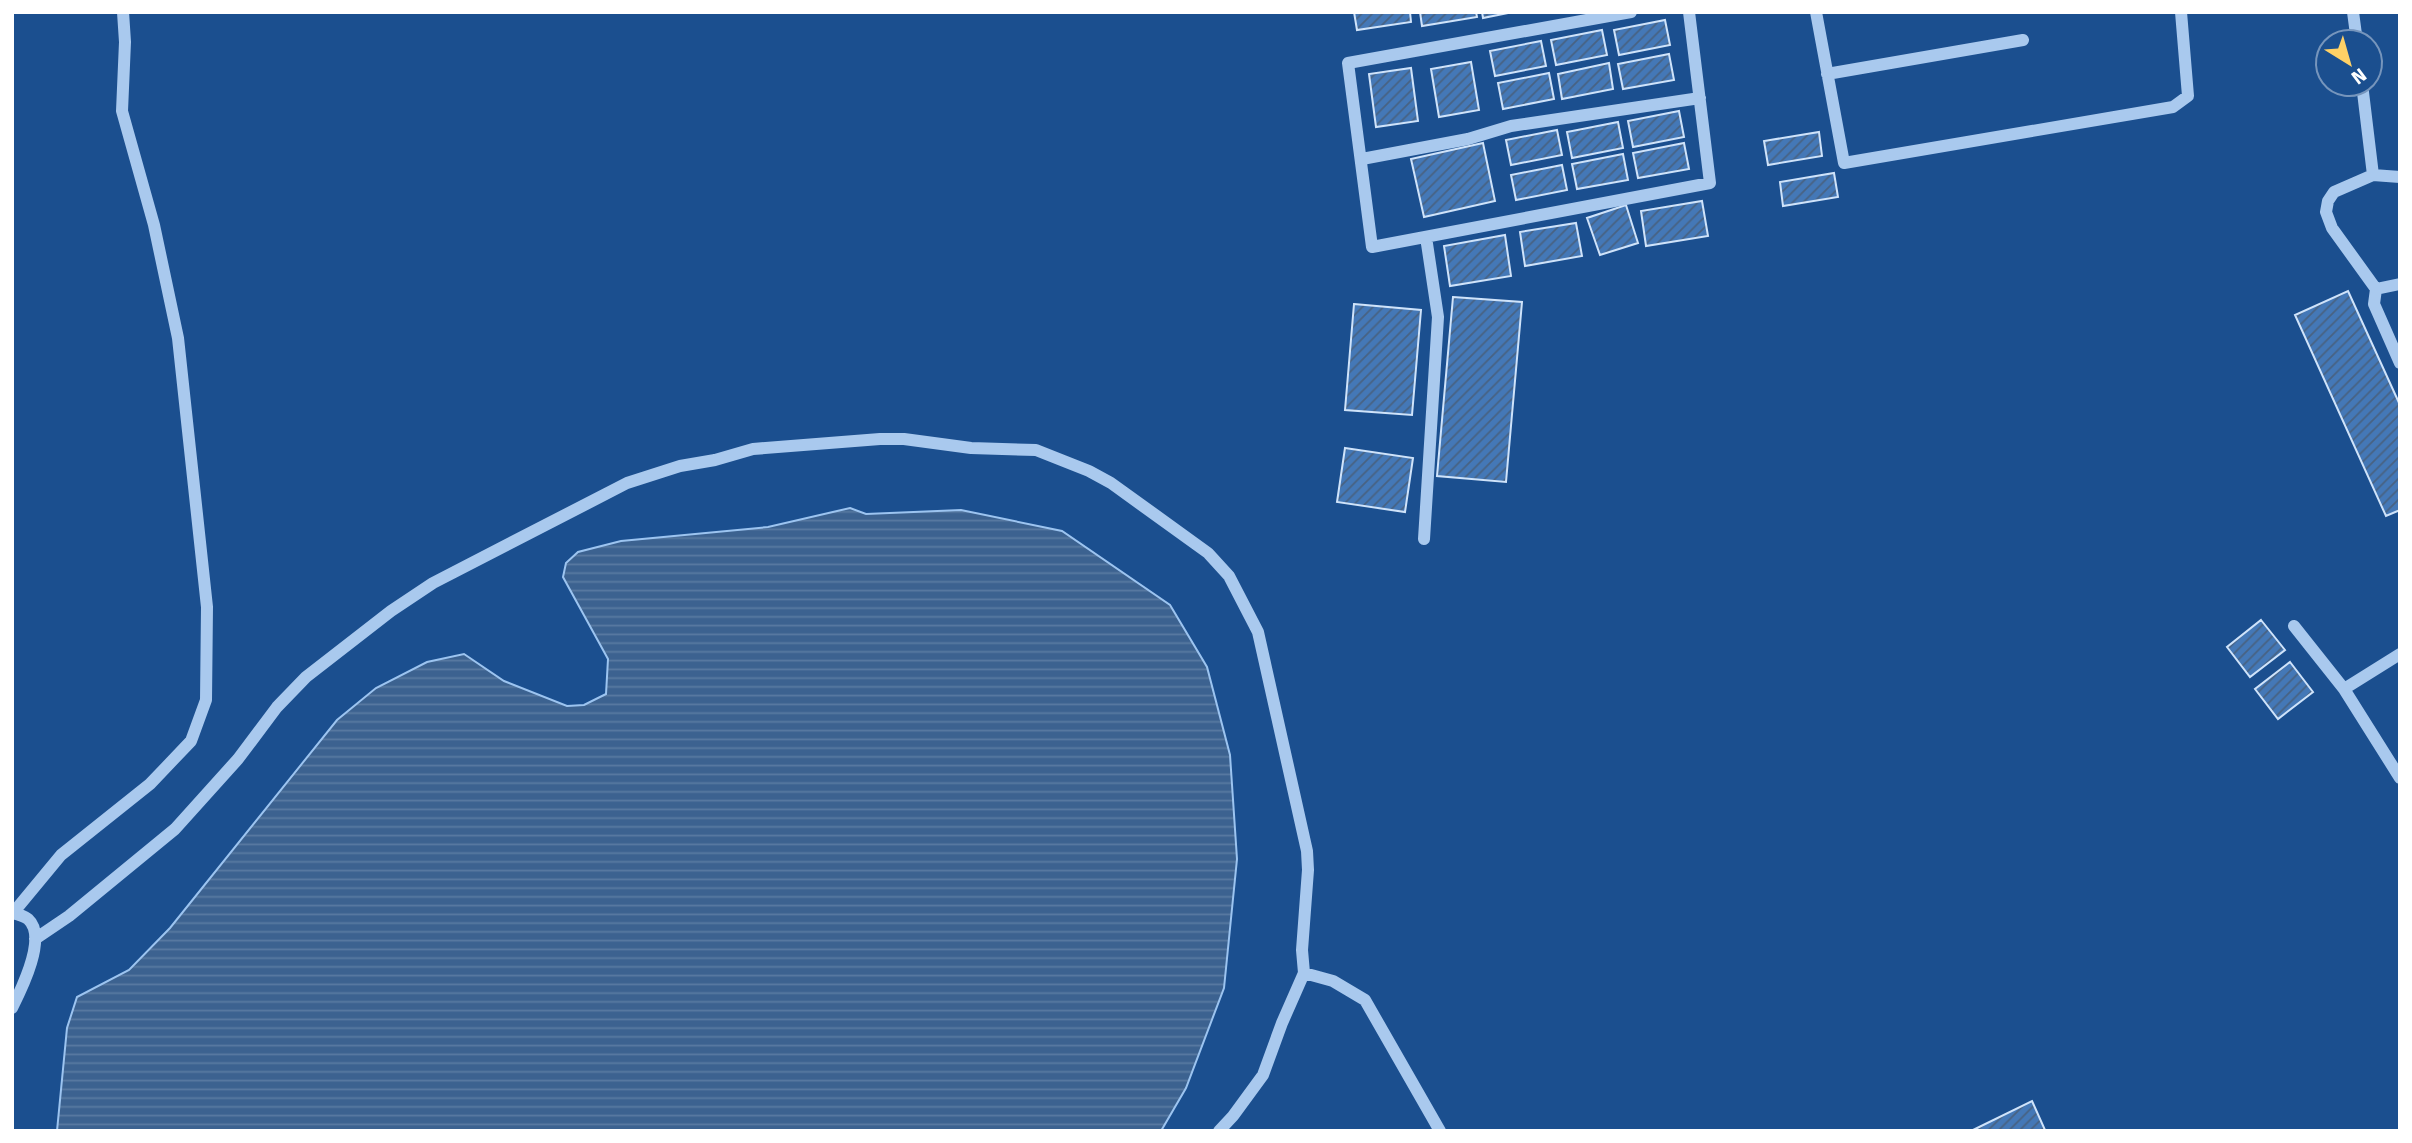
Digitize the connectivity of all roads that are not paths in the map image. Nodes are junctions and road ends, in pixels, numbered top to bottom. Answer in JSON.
{"nodes":[{"id":1,"x":123,"y":12,"type":"edge"},
{"id":2,"x":1631,"y":12,"type":"edge"},
{"id":3,"x":1689,"y":12,"type":"edge"},
{"id":4,"x":1816,"y":12,"type":"edge"},
{"id":5,"x":2181,"y":12,"type":"edge"},
{"id":6,"x":2023,"y":40,"type":"dead end"},
{"id":7,"x":1827,"y":74,"type":"junction"},
{"id":8,"x":1700,"y":98,"type":"junction"},
{"id":9,"x":2364,"y":98,"type":"edge"},
{"id":10,"x":1362,"y":159,"type":"junction"},
{"id":11,"x":2373,"y":175,"type":"junction"},
{"id":12,"x":2400,"y":177,"type":"edge"},
{"id":13,"x":1426,"y":237,"type":"junction"},
{"id":14,"x":2400,"y":284,"type":"edge"},
{"id":15,"x":2376,"y":289,"type":"junction"},
{"id":16,"x":2400,"y":363,"type":"edge"},
{"id":17,"x":1424,"y":539,"type":"dead end"},
{"id":18,"x":2294,"y":625,"type":"dead end"},
{"id":19,"x":2400,"y":654,"type":"edge"},
{"id":20,"x":2344,"y":690,"type":"junction"},
{"id":21,"x":2400,"y":778,"type":"edge"},
{"id":22,"x":13,"y":913,"type":"edge"},
{"id":23,"x":35,"y":940,"type":"junction"},
{"id":24,"x":1304,"y":973,"type":"junction"},
{"id":25,"x":12,"y":1008,"type":"edge"},
{"id":26,"x":1219,"y":1131,"type":"edge"},
{"id":27,"x":1440,"y":1131,"type":"edge"}],
"edges":[{"from":1,"to":22,"type":"street"},
{"from":2,"to":10,"type":"street"},
{"from":3,"to":8,"type":"street"},
{"from":4,"to":7,"type":"street"},
{"from":5,"to":7,"type":"street"},
{"from":6,"to":7,"type":"street"},
{"from":8,"to":10,"type":"street"},
{"from":8,"to":13,"type":"street"},
{"from":9,"to":11,"type":"street"},
{"from":10,"to":13,"type":"street"},
{"from":11,"to":12,"type":"street"},
{"from":11,"to":15,"type":"street"},
{"from":13,"to":17,"type":"street"},
{"from":14,"to":15,"type":"street"},
{"from":15,"to":16,"type":"street"},
{"from":18,"to":20,"type":"street"},
{"from":19,"to":20,"type":"street"},
{"from":20,"to":21,"type":"street"},
{"from":22,"to":23,"type":"street"},
{"from":23,"to":24,"type":"street"},
{"from":23,"to":25,"type":"street"},
{"from":24,"to":26,"type":"street"},
{"from":24,"to":27,"type":"street"}]}
